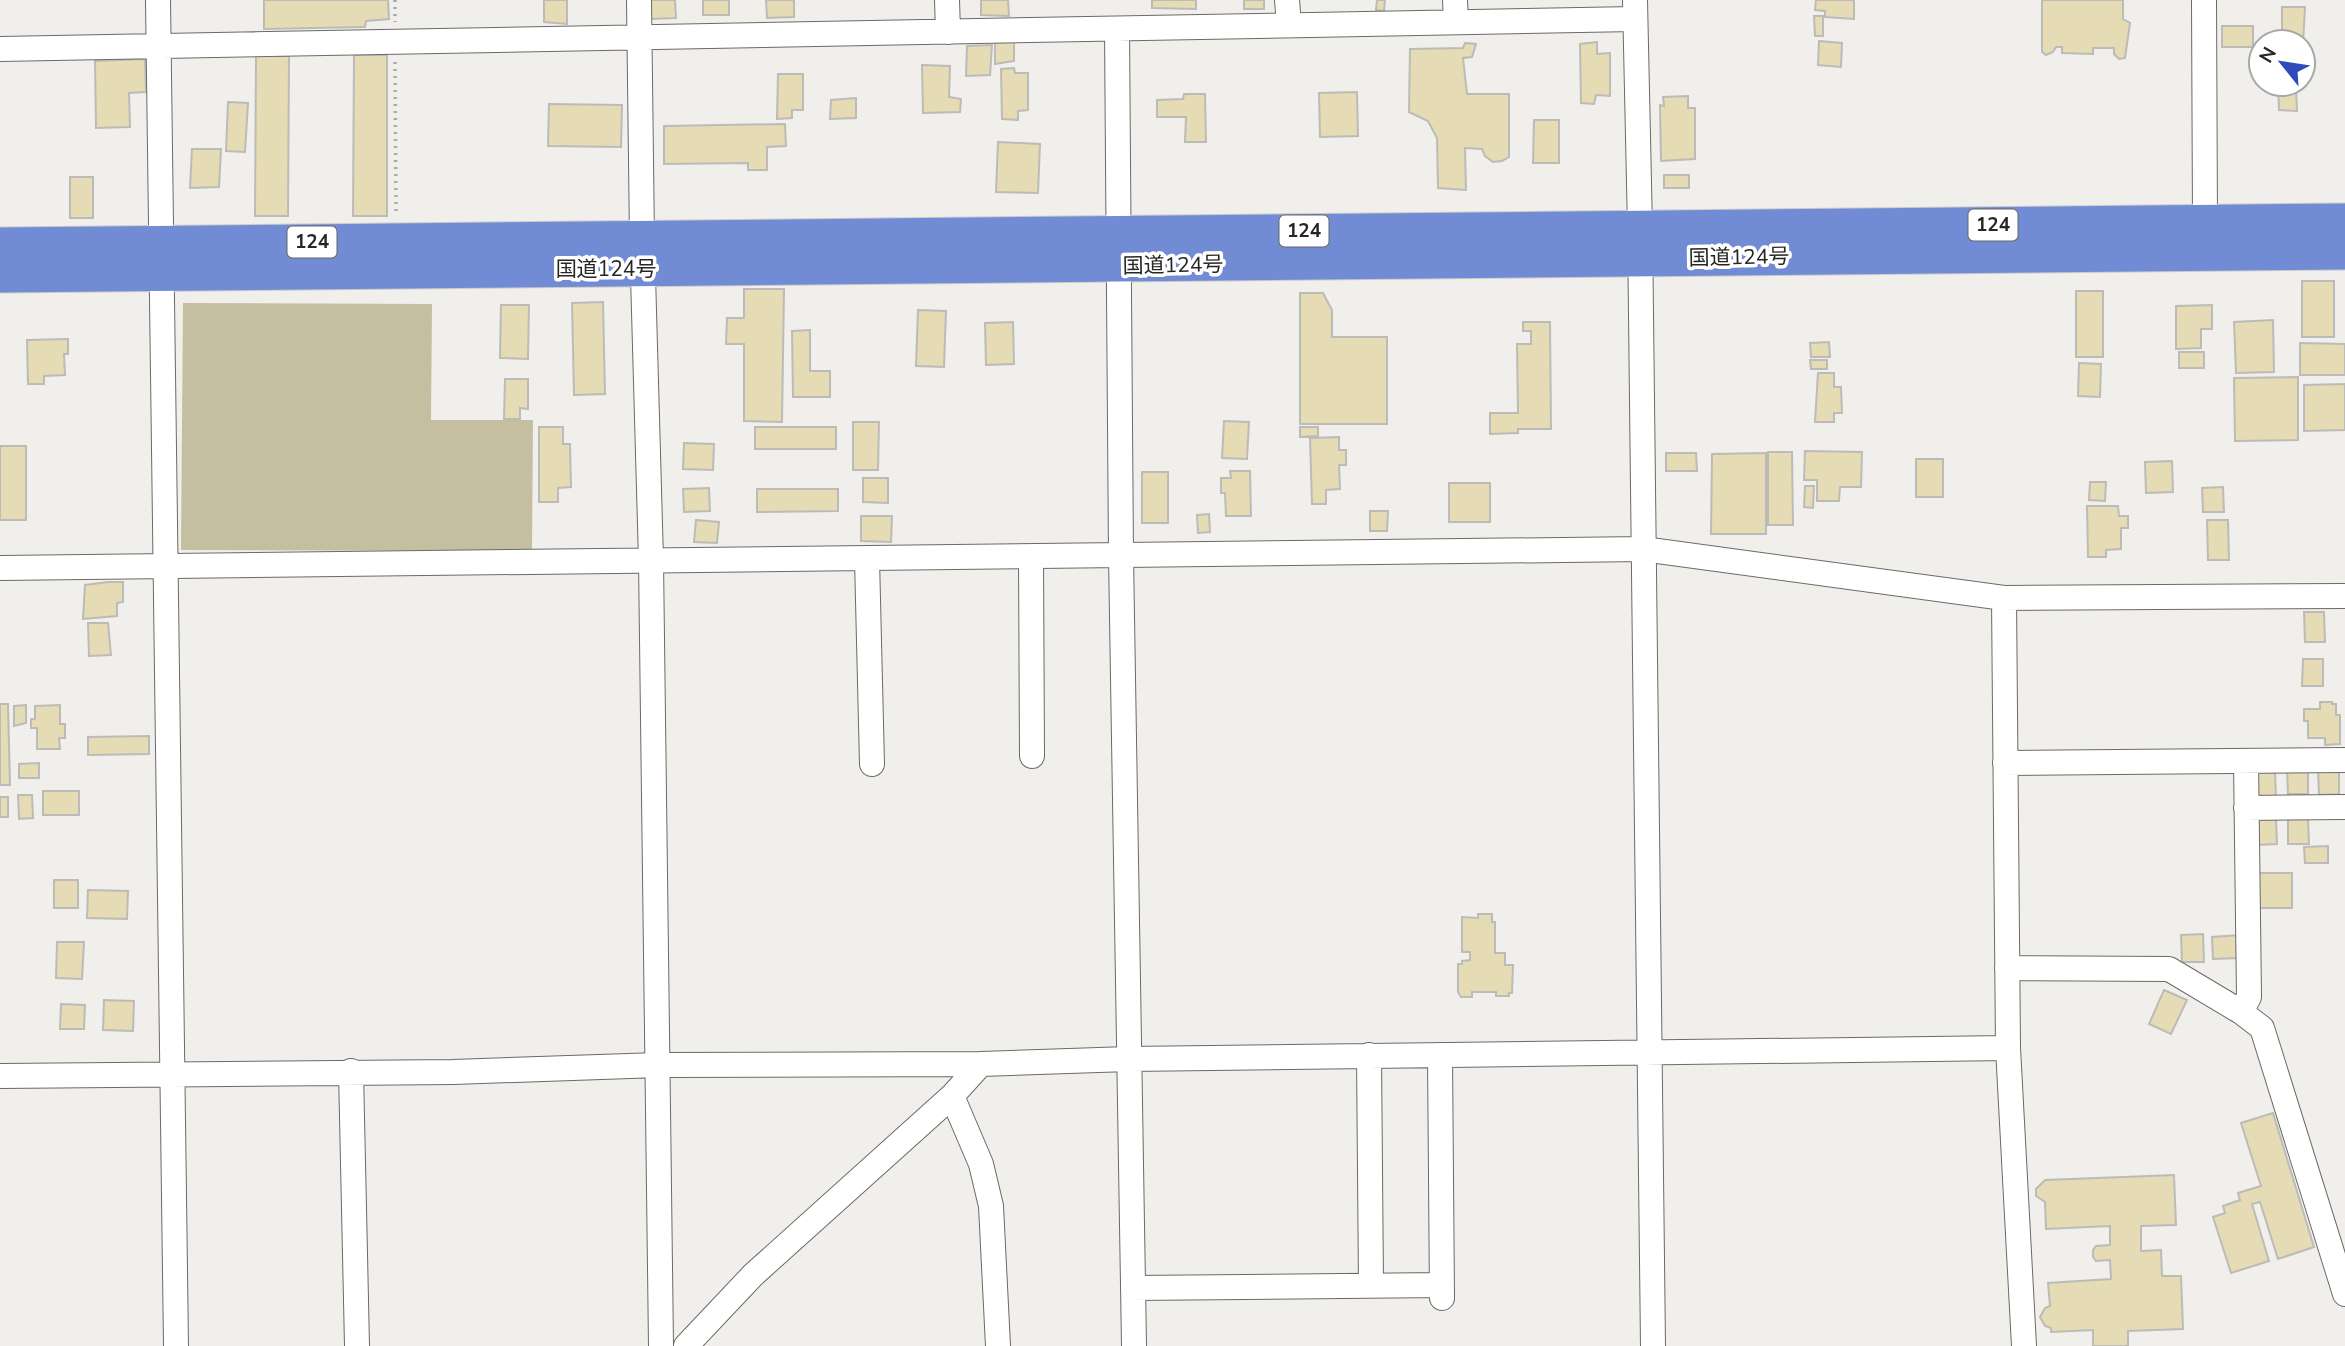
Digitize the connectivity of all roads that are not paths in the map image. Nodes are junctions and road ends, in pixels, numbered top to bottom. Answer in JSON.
{"nodes":[{"id":1,"x":158,"y":0,"type":"edge"},
{"id":2,"x":639,"y":0,"type":"edge"},
{"id":3,"x":947,"y":0,"type":"edge"},
{"id":4,"x":1287,"y":0,"type":"edge"},
{"id":5,"x":2204,"y":0,"type":"edge"},
{"id":6,"x":1635,"y":9,"type":"edge"},
{"id":7,"x":1455,"y":11,"type":"edge"},
{"id":8,"x":1289,"y":26,"type":"junction"},
{"id":9,"x":1118,"y":29,"type":"junction"},
{"id":10,"x":948,"y":32,"type":"junction"},
{"id":11,"x":639,"y":36,"type":"junction"},
{"id":12,"x":158,"y":47,"type":"junction"},
{"id":13,"x":0,"y":49,"type":"edge"},
{"id":14,"x":2345,"y":221,"type":"edge"},
{"id":15,"x":2205,"y":222,"type":"junction"},
{"id":16,"x":1640,"y":243,"type":"junction"},
{"id":17,"x":0,"y":245,"type":"edge"},
{"id":18,"x":1120,"y":250,"type":"junction"},
{"id":19,"x":2345,"y":252,"type":"edge"},
{"id":20,"x":643,"y":254,"type":"junction"},
{"id":21,"x":161,"y":258,"type":"junction"},
{"id":22,"x":0,"y":275,"type":"edge"},
{"id":23,"x":1643,"y":549,"type":"junction"},
{"id":24,"x":1121,"y":556,"type":"junction"},
{"id":25,"x":1031,"y":557,"type":"junction"},
{"id":26,"x":867,"y":559,"type":"junction"},
{"id":27,"x":651,"y":561,"type":"junction"},
{"id":28,"x":165,"y":566,"type":"junction"},
{"id":29,"x":0,"y":568,"type":"edge"},
{"id":30,"x":2345,"y":596,"type":"edge"},
{"id":31,"x":2004,"y":597,"type":"junction"},
{"id":32,"x":1032,"y":756,"type":"dead end"},
{"id":33,"x":2345,"y":760,"type":"edge"},
{"id":34,"x":2246,"y":761,"type":"junction"},
{"id":35,"x":872,"y":764,"type":"dead end"},
{"id":36,"x":2005,"y":764,"type":"junction"},
{"id":37,"x":2345,"y":807,"type":"edge"},
{"id":38,"x":2246,"y":808,"type":"junction"},
{"id":39,"x":2007,"y":968,"type":"junction"},
{"id":40,"x":2241,"y":1012,"type":"junction"},
{"id":41,"x":2008,"y":1048,"type":"junction"},
{"id":42,"x":1649,"y":1052,"type":"junction"},
{"id":43,"x":1369,"y":1055,"type":"junction"},
{"id":44,"x":1440,"y":1055,"type":"junction"},
{"id":45,"x":1129,"y":1059,"type":"junction"},
{"id":46,"x":981,"y":1064,"type":"junction"},
{"id":47,"x":659,"y":1065,"type":"junction"},
{"id":48,"x":351,"y":1071,"type":"junction"},
{"id":49,"x":173,"y":1073,"type":"junction"},
{"id":50,"x":0,"y":1076,"type":"edge"},
{"id":51,"x":952,"y":1096,"type":"junction"},
{"id":52,"x":1371,"y":1286,"type":"junction"},
{"id":53,"x":1133,"y":1288,"type":"junction"},
{"id":54,"x":2345,"y":1294,"type":"edge"},
{"id":55,"x":176,"y":1346,"type":"edge"},
{"id":56,"x":357,"y":1346,"type":"edge"},
{"id":57,"x":661,"y":1346,"type":"edge"},
{"id":58,"x":686,"y":1346,"type":"edge"},
{"id":59,"x":998,"y":1346,"type":"edge"},
{"id":60,"x":1134,"y":1346,"type":"edge"},
{"id":61,"x":1653,"y":1346,"type":"edge"},
{"id":62,"x":2024,"y":1346,"type":"edge"}],
"edges":[{"from":1,"to":12,"type":"street"},
{"from":2,"to":11,"type":"street"},
{"from":3,"to":10,"type":"street"},
{"from":4,"to":8,"type":"street"},
{"from":5,"to":15,"type":"street"},
{"from":6,"to":7,"type":"street"},
{"from":6,"to":16,"type":"street"},
{"from":7,"to":8,"type":"street"},
{"from":8,"to":9,"type":"street"},
{"from":9,"to":10,"type":"street"},
{"from":9,"to":18,"type":"street"},
{"from":10,"to":11,"type":"street"},
{"from":11,"to":12,"type":"street"},
{"from":11,"to":20,"type":"street"},
{"from":12,"to":13,"type":"street"},
{"from":12,"to":21,"type":"street"},
{"from":14,"to":15,"type":"highway","name":"国道124号","number":"124"},
{"from":15,"to":16,"type":"highway","name":"国道124号","number":"124"},
{"from":16,"to":18,"type":"highway","name":"国道124号","number":"124"},
{"from":16,"to":19,"type":"highway","name":"国道124号","number":"124"},
{"from":16,"to":23,"type":"street"},
{"from":17,"to":21,"type":"highway","name":"国道124号","number":"124"},
{"from":18,"to":20,"type":"highway","name":"国道124号","number":"124"},
{"from":18,"to":24,"type":"street"},
{"from":20,"to":21,"type":"highway","name":"国道124号","number":"124"},
{"from":20,"to":21,"type":"highway","name":"国道124号","number":"124"},
{"from":20,"to":27,"type":"street"},
{"from":21,"to":22,"type":"highway","name":"国道124号","number":"124"},
{"from":21,"to":28,"type":"street"},
{"from":23,"to":24,"type":"street"},
{"from":23,"to":31,"type":"street"},
{"from":23,"to":42,"type":"street"},
{"from":24,"to":25,"type":"street"},
{"from":24,"to":45,"type":"street"},
{"from":25,"to":26,"type":"street"},
{"from":25,"to":32,"type":"street"},
{"from":26,"to":27,"type":"street"},
{"from":26,"to":35,"type":"street"},
{"from":27,"to":28,"type":"street"},
{"from":27,"to":47,"type":"street"},
{"from":28,"to":29,"type":"street"},
{"from":28,"to":49,"type":"street"},
{"from":30,"to":31,"type":"street"},
{"from":31,"to":36,"type":"street"},
{"from":33,"to":34,"type":"street"},
{"from":34,"to":36,"type":"street"},
{"from":34,"to":38,"type":"street"},
{"from":36,"to":39,"type":"street"},
{"from":37,"to":38,"type":"street"},
{"from":38,"to":40,"type":"street"},
{"from":39,"to":40,"type":"street"},
{"from":39,"to":41,"type":"street"},
{"from":40,"to":54,"type":"street"},
{"from":41,"to":42,"type":"street"},
{"from":41,"to":62,"type":"street"},
{"from":42,"to":44,"type":"street"},
{"from":42,"to":61,"type":"street"},
{"from":43,"to":44,"type":"street"},
{"from":43,"to":45,"type":"street"},
{"from":43,"to":52,"type":"street"},
{"from":44,"to":52,"type":"street"},
{"from":45,"to":46,"type":"street"},
{"from":45,"to":53,"type":"street"},
{"from":46,"to":47,"type":"street"},
{"from":46,"to":51,"type":"street"},
{"from":47,"to":48,"type":"street"},
{"from":47,"to":57,"type":"street"},
{"from":48,"to":49,"type":"street"},
{"from":48,"to":56,"type":"street"},
{"from":49,"to":50,"type":"street"},
{"from":49,"to":55,"type":"street"},
{"from":51,"to":58,"type":"street"},
{"from":51,"to":59,"type":"street"},
{"from":52,"to":53,"type":"street"},
{"from":53,"to":60,"type":"street"}]}
